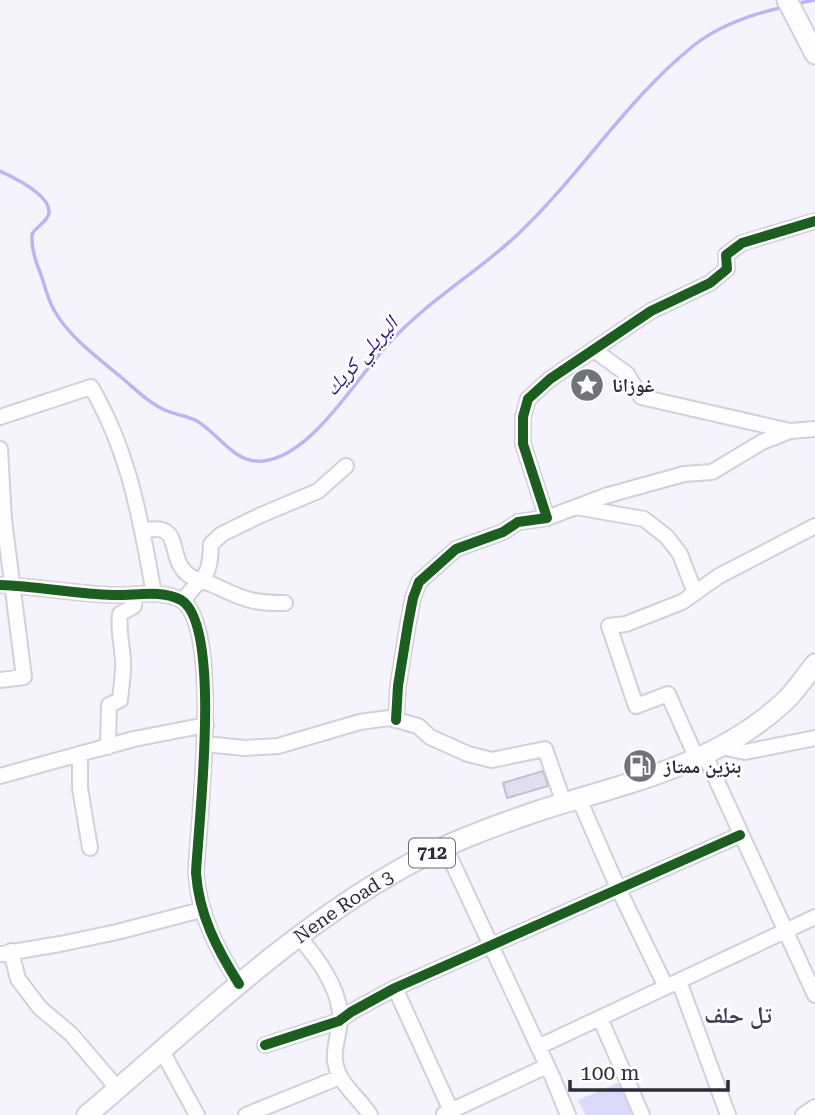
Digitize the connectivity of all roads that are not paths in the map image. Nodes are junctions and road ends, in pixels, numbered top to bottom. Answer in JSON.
{"nodes":[{"id":1,"x":788,"y":0,"type":"edge"},
{"id":2,"x":815,"y":54,"type":"edge"},
{"id":3,"x":815,"y":220,"type":"edge"},
{"id":4,"x":594,"y":350,"type":"junction"},
{"id":5,"x":0,"y":417,"type":"edge"},
{"id":6,"x":815,"y":429,"type":"edge"},
{"id":7,"x":790,"y":431,"type":"junction"},
{"id":8,"x":0,"y":449,"type":"edge"},
{"id":9,"x":346,"y":466,"type":"dead end"},
{"id":10,"x":576,"y":507,"type":"junction"},
{"id":11,"x":547,"y":518,"type":"junction"},
{"id":12,"x":815,"y":526,"type":"edge"},
{"id":13,"x":142,"y":531,"type":"junction"},
{"id":14,"x":201,"y":580,"type":"junction"},
{"id":15,"x":6,"y":585,"type":"edge"},
{"id":16,"x":695,"y":593,"type":"junction"},
{"id":17,"x":154,"y":594,"type":"junction"},
{"id":18,"x":135,"y":595,"type":"junction"},
{"id":19,"x":183,"y":601,"type":"junction"},
{"id":20,"x":285,"y":603,"type":"dead end"},
{"id":21,"x":815,"y":664,"type":"edge"},
{"id":22,"x":0,"y":680,"type":"edge"},
{"id":23,"x":396,"y":720,"type":"junction"},
{"id":24,"x":206,"y":725,"type":"junction"},
{"id":25,"x":815,"y":738,"type":"edge"},
{"id":26,"x":205,"y":744,"type":"junction"},
{"id":27,"x":108,"y":747,"type":"junction"},
{"id":28,"x":708,"y":754,"type":"junction"},
{"id":29,"x":80,"y":755,"type":"junction"},
{"id":30,"x":0,"y":776,"type":"edge"},
{"id":31,"x":572,"y":801,"type":"junction"},
{"id":32,"x":740,"y":835,"type":"junction"},
{"id":33,"x":445,"y":847,"type":"junction"},
{"id":34,"x":90,"y":848,"type":"dead end"},
{"id":35,"x":618,"y":888,"type":"junction"},
{"id":36,"x":201,"y":910,"type":"junction"},
{"id":37,"x":815,"y":917,"type":"edge"},
{"id":38,"x":785,"y":931,"type":"junction"},
{"id":39,"x":299,"y":937,"type":"junction"},
{"id":40,"x":491,"y":946,"type":"junction"},
{"id":41,"x":6,"y":952,"type":"edge"},
{"id":42,"x":239,"y":984,"type":"junction"},
{"id":43,"x":672,"y":984,"type":"junction"},
{"id":44,"x":395,"y":988,"type":"junction"},
{"id":45,"x":815,"y":995,"type":"edge"},
{"id":46,"x":600,"y":1018,"type":"junction"},
{"id":47,"x":339,"y":1021,"type":"junction"},
{"id":48,"x":265,"y":1045,"type":"dead end"},
{"id":49,"x":538,"y":1047,"type":"junction"},
{"id":50,"x":162,"y":1051,"type":"junction"},
{"id":51,"x":547,"y":1066,"type":"junction"},
{"id":52,"x":341,"y":1077,"type":"junction"},
{"id":53,"x":118,"y":1089,"type":"junction"},
{"id":54,"x":815,"y":1107,"type":"edge"},
{"id":55,"x":449,"y":1114,"type":"edge"},
{"id":56,"x":87,"y":1115,"type":"edge"},
{"id":57,"x":197,"y":1115,"type":"edge"},
{"id":58,"x":246,"y":1115,"type":"edge"},
{"id":59,"x":370,"y":1115,"type":"edge"},
{"id":60,"x":568,"y":1115,"type":"edge"},
{"id":61,"x":642,"y":1115,"type":"edge"},
{"id":62,"x":728,"y":1115,"type":"edge"},
{"id":63,"x":803,"y":1115,"type":"edge"}],
"edges":[{"from":1,"to":2,"type":"main road"},
{"from":3,"to":4,"type":"street"},
{"from":4,"to":7,"type":"street"},
{"from":4,"to":11,"type":"street"},
{"from":5,"to":13,"type":"street"},
{"from":6,"to":7,"type":"street"},
{"from":7,"to":10,"type":"street"},
{"from":8,"to":15,"type":"street"},
{"from":9,"to":14,"type":"street"},
{"from":10,"to":11,"type":"street"},
{"from":10,"to":16,"type":"street"},
{"from":11,"to":23,"type":"street"},
{"from":12,"to":16,"type":"street"},
{"from":13,"to":14,"type":"street"},
{"from":13,"to":17,"type":"street"},
{"from":14,"to":19,"type":"street"},
{"from":14,"to":20,"type":"street"},
{"from":15,"to":18,"type":"street"},
{"from":15,"to":22,"type":"street"},
{"from":16,"to":28,"type":"street"},
{"from":17,"to":18,"type":"street"},
{"from":17,"to":19,"type":"street"},
{"from":18,"to":27,"type":"street"},
{"from":19,"to":24,"type":"street"},
{"from":21,"to":28,"type":"main road","name":"Nene Road 3","number":"712"},
{"from":23,"to":26,"type":"street"},
{"from":23,"to":31,"type":"street"},
{"from":24,"to":26,"type":"street"},
{"from":24,"to":27,"type":"street"},
{"from":25,"to":28,"type":"street"},
{"from":26,"to":36,"type":"street"},
{"from":27,"to":29,"type":"street"},
{"from":28,"to":31,"type":"main road","name":"Nene Road 3","number":"712"},
{"from":28,"to":32,"type":"street"},
{"from":29,"to":30,"type":"street"},
{"from":29,"to":34,"type":"street"},
{"from":31,"to":33,"type":"main road","name":"Nene Road 3","number":"712"},
{"from":31,"to":35,"type":"street"},
{"from":32,"to":35,"type":"street"},
{"from":32,"to":38,"type":"street"},
{"from":33,"to":39,"type":"main road","name":"Nene Road 3","number":"712"},
{"from":33,"to":40,"type":"street"},
{"from":35,"to":40,"type":"street"},
{"from":35,"to":43,"type":"street"},
{"from":36,"to":41,"type":"street"},
{"from":36,"to":42,"type":"street"},
{"from":37,"to":38,"type":"street"},
{"from":38,"to":43,"type":"street"},
{"from":38,"to":45,"type":"street"},
{"from":39,"to":42,"type":"main road","name":"Nene Road 3","number":"712"},
{"from":39,"to":47,"type":"street"},
{"from":40,"to":44,"type":"street"},
{"from":40,"to":49,"type":"street"},
{"from":41,"to":53,"type":"street"},
{"from":42,"to":50,"type":"main road","name":"Nene Road 3","number":"712"},
{"from":43,"to":46,"type":"street"},
{"from":43,"to":62,"type":"street"},
{"from":44,"to":47,"type":"street"},
{"from":44,"to":55,"type":"street"},
{"from":46,"to":49,"type":"street"},
{"from":46,"to":61,"type":"street"},
{"from":47,"to":48,"type":"street"},
{"from":47,"to":52,"type":"street"},
{"from":49,"to":51,"type":"street"},
{"from":50,"to":53,"type":"main road","name":"Nene Road 3","number":"712"},
{"from":50,"to":57,"type":"street"},
{"from":51,"to":55,"type":"street"},
{"from":51,"to":60,"type":"street"},
{"from":52,"to":58,"type":"street"},
{"from":52,"to":59,"type":"street"},
{"from":53,"to":56,"type":"main road","name":"Nene Road 3","number":"712"},
{"from":54,"to":63,"type":"street"}]}
